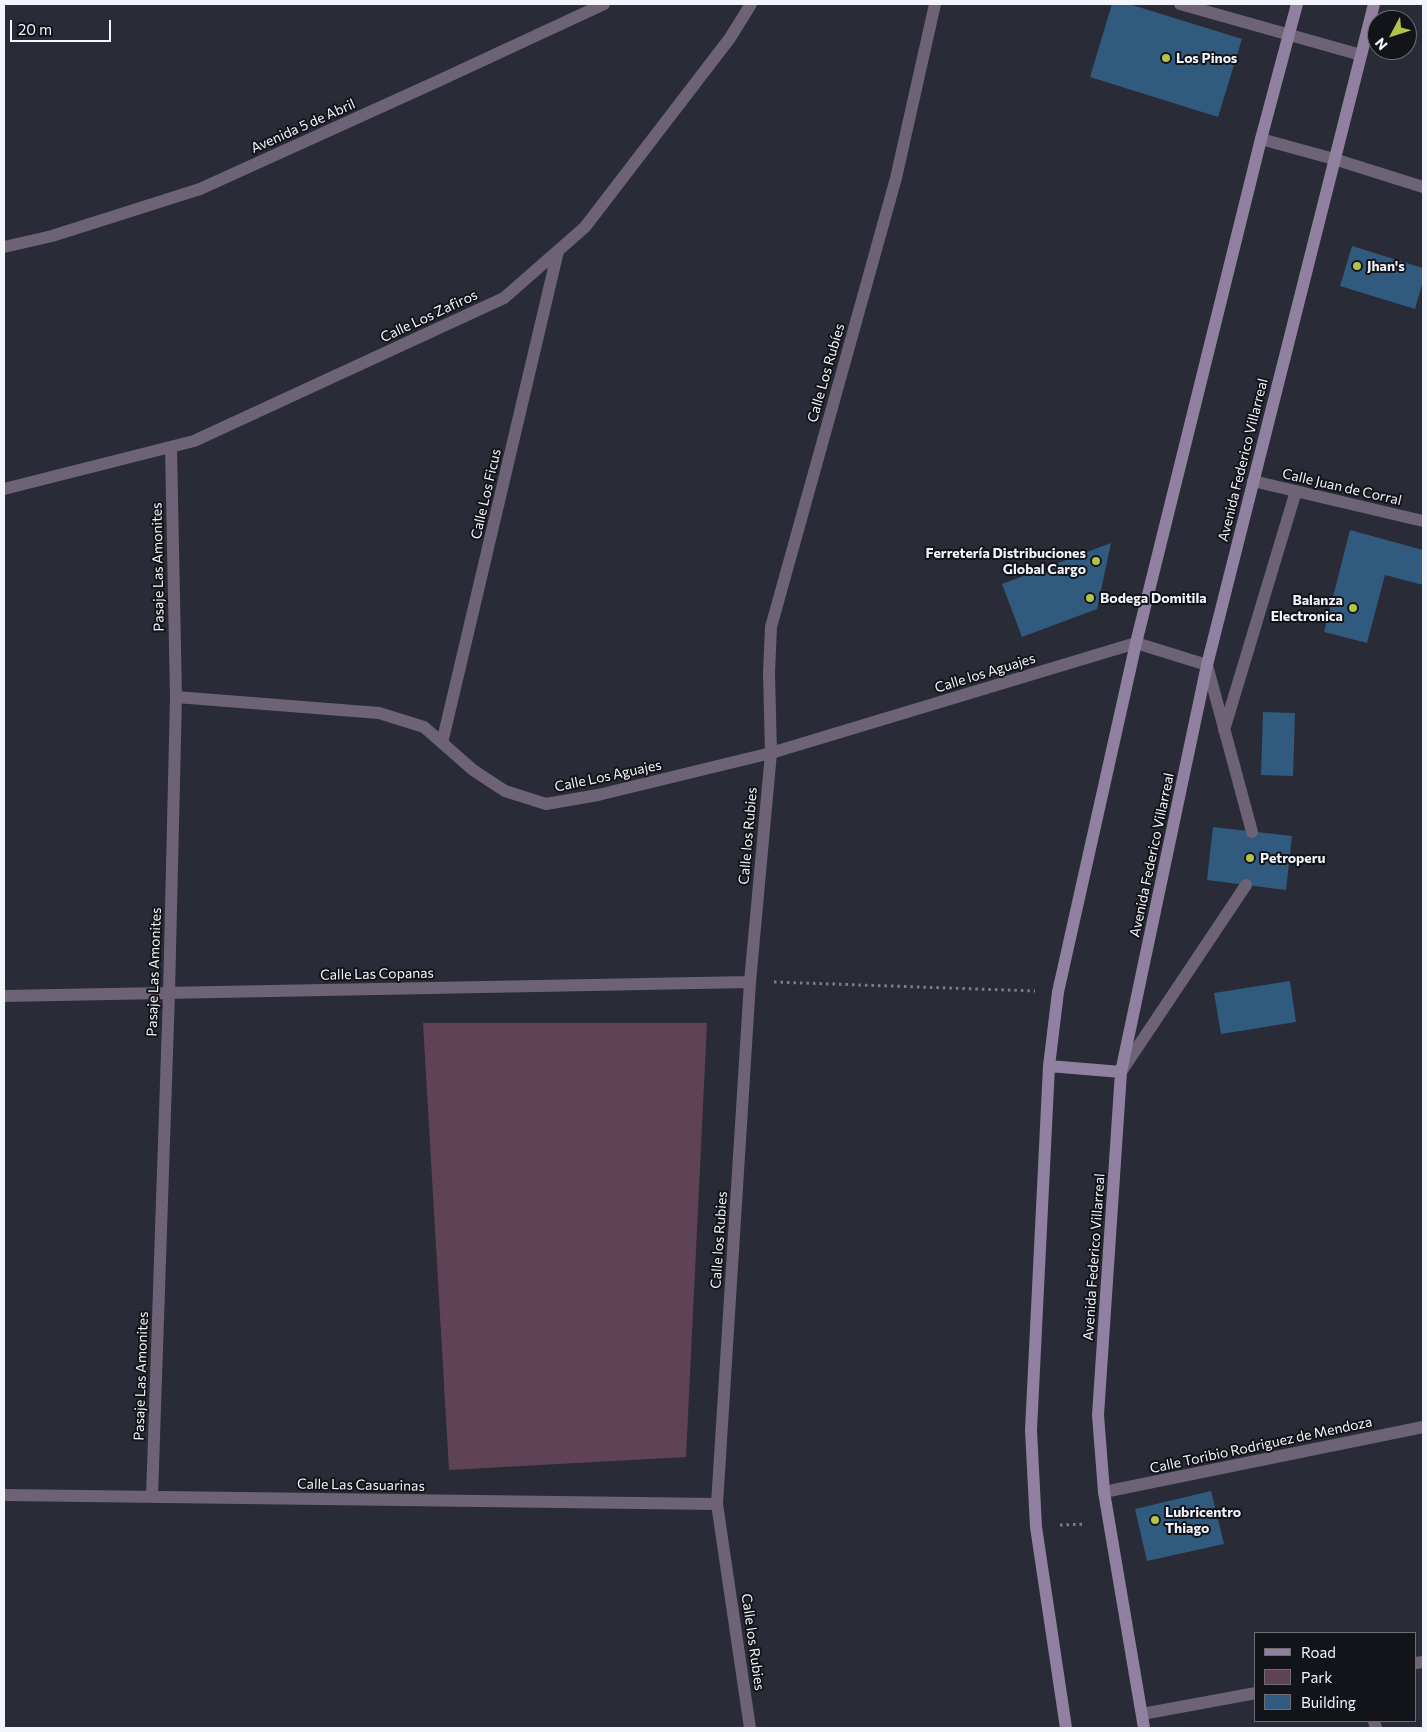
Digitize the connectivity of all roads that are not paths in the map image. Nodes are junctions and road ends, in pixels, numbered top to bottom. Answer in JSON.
{"nodes":[{"id":1,"x":604,"y":4,"type":"edge"},
{"id":2,"x":751,"y":4,"type":"edge"},
{"id":3,"x":935,"y":4,"type":"edge"},
{"id":4,"x":1180,"y":4,"type":"edge"},
{"id":5,"x":1297,"y":4,"type":"edge"},
{"id":6,"x":1374,"y":4,"type":"edge"},
{"id":7,"x":1288,"y":33,"type":"junction"},
{"id":8,"x":1360,"y":55,"type":"junction"},
{"id":9,"x":1261,"y":139,"type":"junction"},
{"id":10,"x":1334,"y":159,"type":"junction"},
{"id":11,"x":1423,"y":187,"type":"edge"},
{"id":12,"x":4,"y":247,"type":"edge"},
{"id":13,"x":558,"y":251,"type":"junction"},
{"id":14,"x":171,"y":446,"type":"junction"},
{"id":15,"x":1253,"y":481,"type":"junction"},
{"id":16,"x":4,"y":489,"type":"edge"},
{"id":17,"x":1296,"y":491,"type":"junction"},
{"id":18,"x":1423,"y":521,"type":"edge"},
{"id":19,"x":1136,"y":643,"type":"junction"},
{"id":20,"x":1207,"y":665,"type":"junction"},
{"id":21,"x":176,"y":697,"type":"junction"},
{"id":22,"x":1224,"y":730,"type":"junction"},
{"id":23,"x":442,"y":743,"type":"junction"},
{"id":24,"x":771,"y":753,"type":"junction"},
{"id":25,"x":1252,"y":832,"type":"dead end"},
{"id":26,"x":1246,"y":885,"type":"dead end"},
{"id":27,"x":750,"y":982,"type":"junction"},
{"id":28,"x":169,"y":993,"type":"junction"},
{"id":29,"x":4,"y":996,"type":"edge"},
{"id":30,"x":1049,"y":1066,"type":"junction"},
{"id":31,"x":1121,"y":1072,"type":"junction"},
{"id":32,"x":1423,"y":1427,"type":"edge"},
{"id":33,"x":1104,"y":1492,"type":"junction"},
{"id":34,"x":4,"y":1495,"type":"edge"},
{"id":35,"x":152,"y":1497,"type":"junction"},
{"id":36,"x":717,"y":1504,"type":"junction"},
{"id":37,"x":1254,"y":1693,"type":"edge"},
{"id":38,"x":1142,"y":1714,"type":"junction"},
{"id":39,"x":750,"y":1728,"type":"edge"},
{"id":40,"x":1066,"y":1728,"type":"edge"},
{"id":41,"x":1144,"y":1728,"type":"edge"}],
"edges":[{"from":1,"to":12,"type":"street","name":"Avenida 5 de Abril"},
{"from":2,"to":13,"type":"street","name":"Calle Los Zafiros"},
{"from":3,"to":24,"type":"street","name":"Calle Los Rubíes"},
{"from":4,"to":7,"type":"street"},
{"from":5,"to":7,"type":"main road"},
{"from":6,"to":8,"type":"main road","name":"Avenida Federico Villarreal"},
{"from":7,"to":8,"type":"street"},
{"from":7,"to":9,"type":"main road"},
{"from":8,"to":10,"type":"main road","name":"Avenida Federico Villarreal"},
{"from":9,"to":10,"type":"street"},
{"from":9,"to":19,"type":"main road"},
{"from":10,"to":11,"type":"street"},
{"from":10,"to":15,"type":"main road","name":"Avenida Federico Villarreal"},
{"from":13,"to":14,"type":"street","name":"Calle Los Zafiros"},
{"from":13,"to":23,"type":"street","name":"Calle Los Ficus"},
{"from":14,"to":16,"type":"street","name":"Calle Los Zafiros"},
{"from":14,"to":21,"type":"street","name":"Pasaje Las Amonites"},
{"from":15,"to":17,"type":"street","name":"Calle Juan de Corral"},
{"from":15,"to":20,"type":"main road","name":"Avenida Federico Villarreal"},
{"from":17,"to":18,"type":"street","name":"Calle Juan de Corral"},
{"from":17,"to":22,"type":"street"},
{"from":19,"to":20,"type":"street"},
{"from":19,"to":24,"type":"street","name":"Calle los Aguajes"},
{"from":19,"to":30,"type":"main road"},
{"from":20,"to":22,"type":"street"},
{"from":20,"to":31,"type":"main road","name":"Avenida Federico Villarreal"},
{"from":21,"to":23,"type":"street","name":"Calle Los Aguajes"},
{"from":21,"to":28,"type":"street","name":"Pasaje Las Amonites"},
{"from":22,"to":25,"type":"street"},
{"from":23,"to":24,"type":"street","name":"Calle Los Aguajes"},
{"from":24,"to":27,"type":"street","name":"Calle los Rubies"},
{"from":26,"to":31,"type":"street"},
{"from":27,"to":28,"type":"street","name":"Calle Las Copanas"},
{"from":27,"to":36,"type":"street","name":"Calle los Rubies"},
{"from":28,"to":29,"type":"street","name":"Calle Las Copanas"},
{"from":28,"to":35,"type":"street","name":"Pasaje Las Amonites"},
{"from":30,"to":31,"type":"main road"},
{"from":30,"to":40,"type":"main road"},
{"from":31,"to":33,"type":"main road","name":"Avenida Federico Villarreal"},
{"from":32,"to":33,"type":"street","name":"Calle Toribio Rodriguez de Mendoza"},
{"from":33,"to":38,"type":"main road","name":"Avenida Federico Villarreal"},
{"from":34,"to":35,"type":"street","name":"Calle Las Casuarinas"},
{"from":35,"to":36,"type":"street","name":"Calle Las Casuarinas"},
{"from":36,"to":39,"type":"street","name":"Calle los Rubies"},
{"from":37,"to":38,"type":"street"},
{"from":38,"to":41,"type":"main road","name":"Avenida Federico Villarreal"}]}
